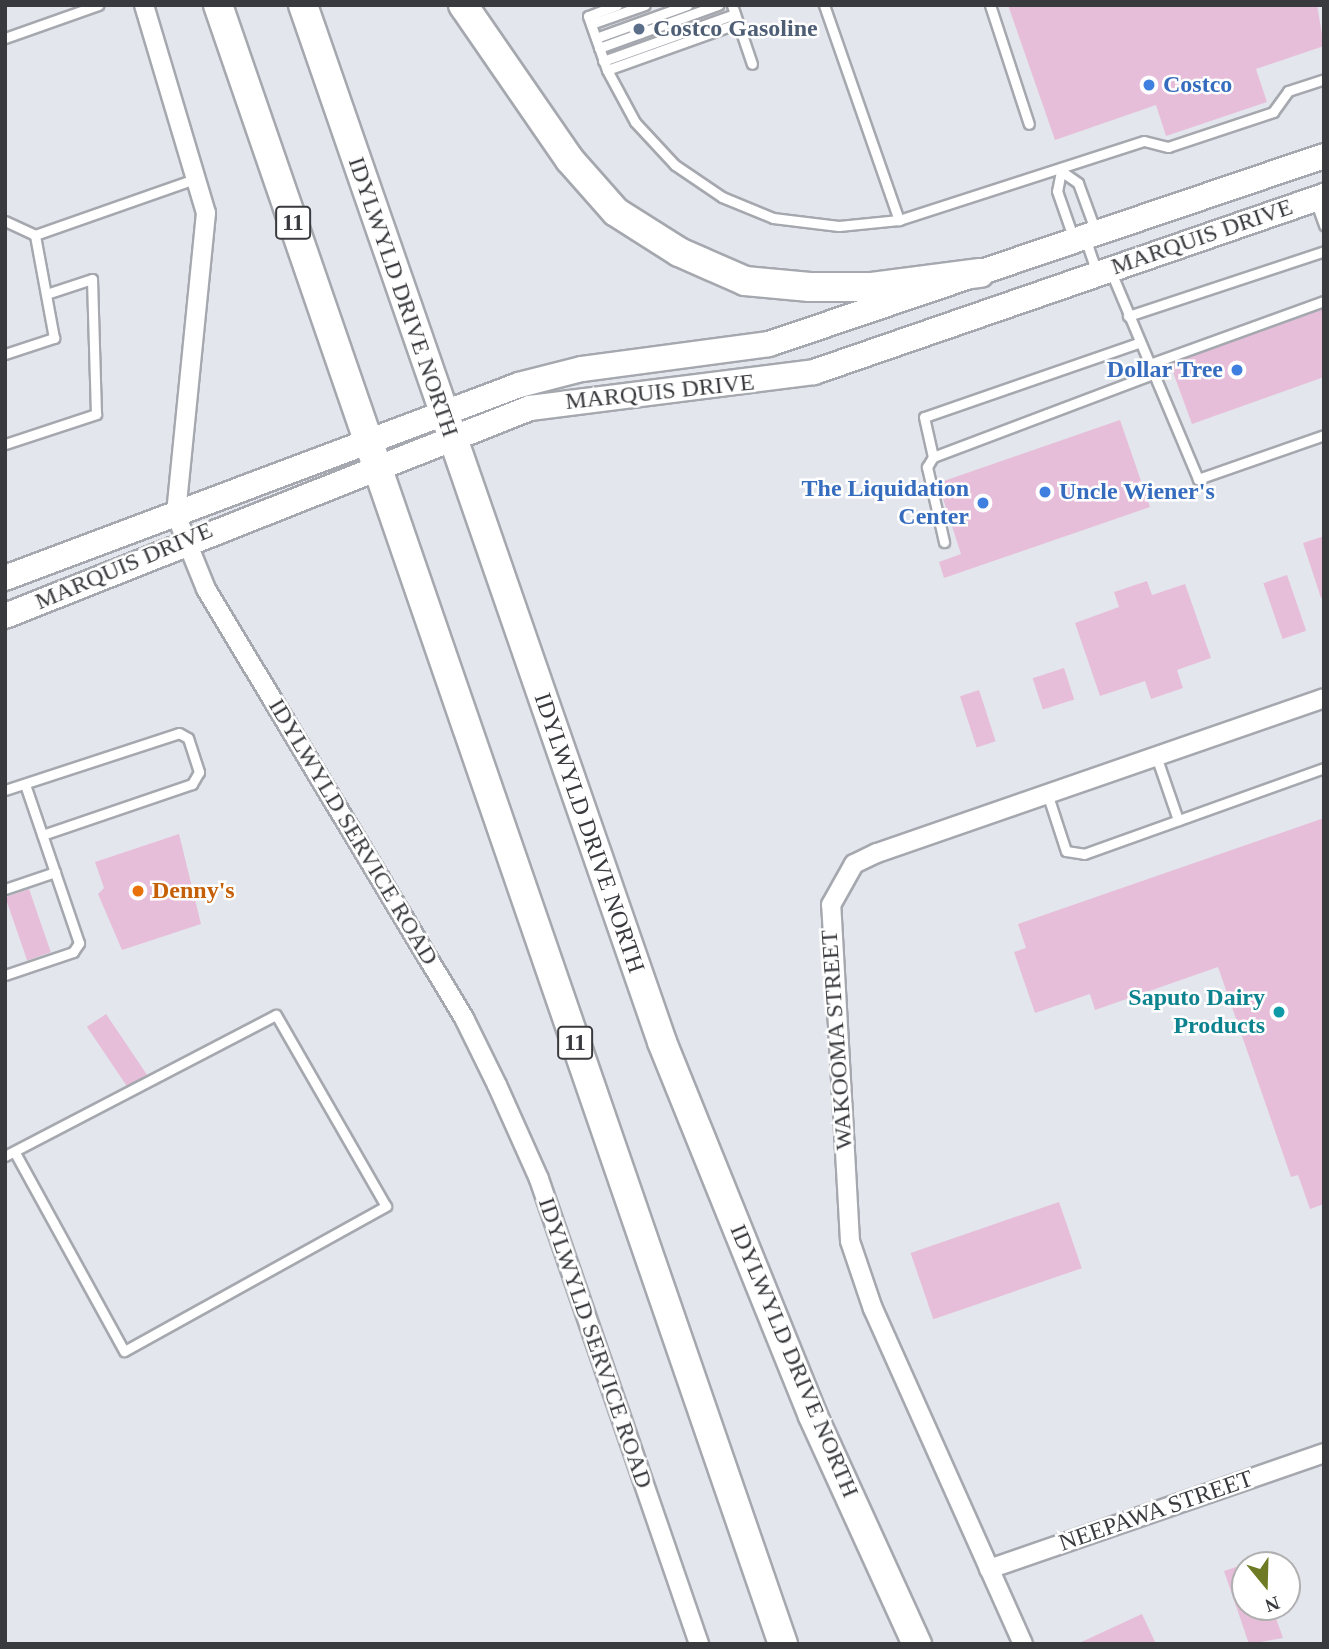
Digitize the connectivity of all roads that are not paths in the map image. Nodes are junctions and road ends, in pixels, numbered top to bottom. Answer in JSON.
{"nodes":[{"id":1,"x":98,"y":5,"type":"edge"},
{"id":2,"x":144,"y":5,"type":"edge"},
{"id":3,"x":218,"y":5,"type":"edge"},
{"id":4,"x":303,"y":5,"type":"edge"},
{"id":5,"x":463,"y":5,"type":"edge"},
{"id":6,"x":617,"y":5,"type":"edge"},
{"id":7,"x":645,"y":5,"type":"edge"},
{"id":8,"x":687,"y":5,"type":"edge"},
{"id":9,"x":718,"y":5,"type":"edge"},
{"id":10,"x":824,"y":5,"type":"edge"},
{"id":11,"x":990,"y":5,"type":"edge"},
{"id":12,"x":735,"y":14,"type":"edge"},
{"id":13,"x":591,"y":24,"type":"junction"},
{"id":14,"x":5,"y":38,"type":"edge"},
{"id":15,"x":597,"y":43,"type":"junction"},
{"id":16,"x":752,"y":64,"type":"dead end"},
{"id":17,"x":605,"y":65,"type":"junction"},
{"id":18,"x":1324,"y":79,"type":"edge"},
{"id":19,"x":1029,"y":124,"type":"dead end"},
{"id":20,"x":1324,"y":156,"type":"edge"},
{"id":21,"x":1061,"y":170,"type":"junction"},
{"id":22,"x":199,"y":178,"type":"junction"},
{"id":23,"x":1319,"y":197,"type":"edge"},
{"id":24,"x":899,"y":219,"type":"junction"},
{"id":25,"x":5,"y":220,"type":"edge"},
{"id":26,"x":1324,"y":225,"type":"edge"},
{"id":27,"x":35,"y":234,"type":"junction"},
{"id":28,"x":1085,"y":238,"type":"junction"},
{"id":29,"x":1324,"y":251,"type":"edge"},
{"id":30,"x":1104,"y":271,"type":"junction"},
{"id":31,"x":980,"y":273,"type":"junction"},
{"id":32,"x":46,"y":294,"type":"junction"},
{"id":33,"x":1324,"y":301,"type":"edge"},
{"id":34,"x":1128,"y":316,"type":"junction"},
{"id":35,"x":1138,"y":343,"type":"junction"},
{"id":36,"x":5,"y":354,"type":"edge"},
{"id":37,"x":1146,"y":365,"type":"junction"},
{"id":38,"x":1150,"y":375,"type":"junction"},
{"id":39,"x":447,"y":426,"type":"junction"},
{"id":40,"x":1324,"y":435,"type":"edge"},
{"id":41,"x":5,"y":444,"type":"edge"},
{"id":42,"x":373,"y":452,"type":"junction"},
{"id":43,"x":933,"y":457,"type":"junction"},
{"id":44,"x":176,"y":515,"type":"junction"},
{"id":45,"x":185,"y":540,"type":"junction"},
{"id":46,"x":944,"y":542,"type":"dead end"},
{"id":47,"x":5,"y":578,"type":"edge"},
{"id":48,"x":5,"y":616,"type":"edge"},
{"id":49,"x":1324,"y":698,"type":"edge"},
{"id":50,"x":1156,"y":756,"type":"junction"},
{"id":51,"x":1324,"y":768,"type":"edge"},
{"id":52,"x":24,"y":784,"type":"junction"},
{"id":53,"x":5,"y":790,"type":"edge"},
{"id":54,"x":1047,"y":793,"type":"junction"},
{"id":55,"x":1178,"y":820,"type":"junction"},
{"id":56,"x":42,"y":835,"type":"junction"},
{"id":57,"x":55,"y":872,"type":"junction"},
{"id":58,"x":5,"y":889,"type":"edge"},
{"id":59,"x":5,"y":975,"type":"edge"},
{"id":60,"x":10,"y":1154,"type":"edge"},
{"id":61,"x":1324,"y":1453,"type":"edge"},
{"id":62,"x":989,"y":1569,"type":"junction"},
{"id":63,"x":699,"y":1644,"type":"edge"},
{"id":64,"x":783,"y":1644,"type":"edge"},
{"id":65,"x":917,"y":1644,"type":"edge"},
{"id":66,"x":1023,"y":1644,"type":"edge"}],
"edges":[{"from":1,"to":14,"type":"lane"},
{"from":2,"to":22,"type":"street","name":"IDYLWYLD SERVICE ROAD"},
{"from":3,"to":42,"type":"highway","number":"11"},
{"from":4,"to":39,"type":"highway","name":"IDYLWYLD DRIVE NORTH"},
{"from":5,"to":31,"type":"highway"},
{"from":6,"to":13,"type":"lane"},
{"from":7,"to":13,"type":"lane"},
{"from":8,"to":15,"type":"lane"},
{"from":9,"to":15,"type":"lane"},
{"from":10,"to":24,"type":"lane"},
{"from":11,"to":19,"type":"lane"},
{"from":12,"to":16,"type":"lane"},
{"from":12,"to":17,"type":"lane"},
{"from":13,"to":15,"type":"lane"},
{"from":15,"to":17,"type":"lane"},
{"from":17,"to":24,"type":"lane"},
{"from":18,"to":21,"type":"lane"},
{"from":20,"to":28,"type":"main road","name":"MARQUIS DRIVE"},
{"from":21,"to":24,"type":"lane"},
{"from":21,"to":28,"type":"lane"},
{"from":21,"to":28,"type":"lane"},
{"from":22,"to":27,"type":"lane"},
{"from":22,"to":44,"type":"street","name":"IDYLWYLD SERVICE ROAD"},
{"from":23,"to":26,"type":"lane"},
{"from":23,"to":30,"type":"main road","name":"MARQUIS DRIVE"},
{"from":25,"to":27,"type":"lane"},
{"from":27,"to":32,"type":"lane"},
{"from":28,"to":30,"type":"lane"},
{"from":28,"to":31,"type":"main road","name":"MARQUIS DRIVE"},
{"from":29,"to":34,"type":"lane"},
{"from":30,"to":34,"type":"lane"},
{"from":30,"to":39,"type":"main road","name":"MARQUIS DRIVE"},
{"from":31,"to":39,"type":"main road","name":"MARQUIS DRIVE"},
{"from":32,"to":36,"type":"lane"},
{"from":32,"to":41,"type":"lane"},
{"from":33,"to":37,"type":"lane"},
{"from":34,"to":35,"type":"lane"},
{"from":35,"to":37,"type":"lane"},
{"from":35,"to":43,"type":"lane"},
{"from":37,"to":38,"type":"lane"},
{"from":38,"to":40,"type":"lane"},
{"from":38,"to":43,"type":"lane"},
{"from":39,"to":42,"type":"main road","name":"MARQUIS DRIVE"},
{"from":39,"to":65,"type":"highway","name":"IDYLWYLD DRIVE NORTH"},
{"from":42,"to":44,"type":"main road","name":"MARQUIS DRIVE"},
{"from":42,"to":45,"type":"main road","name":"MARQUIS DRIVE"},
{"from":42,"to":64,"type":"highway","number":"11"},
{"from":43,"to":46,"type":"lane"},
{"from":44,"to":45,"type":"street","name":"IDYLWYLD SERVICE ROAD"},
{"from":44,"to":47,"type":"main road","name":"MARQUIS DRIVE"},
{"from":45,"to":48,"type":"main road","name":"MARQUIS DRIVE"},
{"from":45,"to":63,"type":"street","name":"IDYLWYLD SERVICE ROAD"},
{"from":49,"to":50,"type":"street","name":"WAKOOMA STREET"},
{"from":50,"to":54,"type":"street","name":"WAKOOMA STREET"},
{"from":50,"to":55,"type":"lane"},
{"from":51,"to":55,"type":"lane"},
{"from":52,"to":53,"type":"lane"},
{"from":52,"to":56,"type":"lane"},
{"from":52,"to":56,"type":"lane"},
{"from":54,"to":55,"type":"lane"},
{"from":54,"to":62,"type":"street","name":"WAKOOMA STREET"},
{"from":56,"to":57,"type":"lane"},
{"from":57,"to":58,"type":"lane"},
{"from":57,"to":59,"type":"lane"},
{"from":60,"to":60,"type":"lane"},
{"from":61,"to":62,"type":"street","name":"NEEPAWA STREET"},
{"from":62,"to":66,"type":"street","name":"WAKOOMA STREET"}]}
